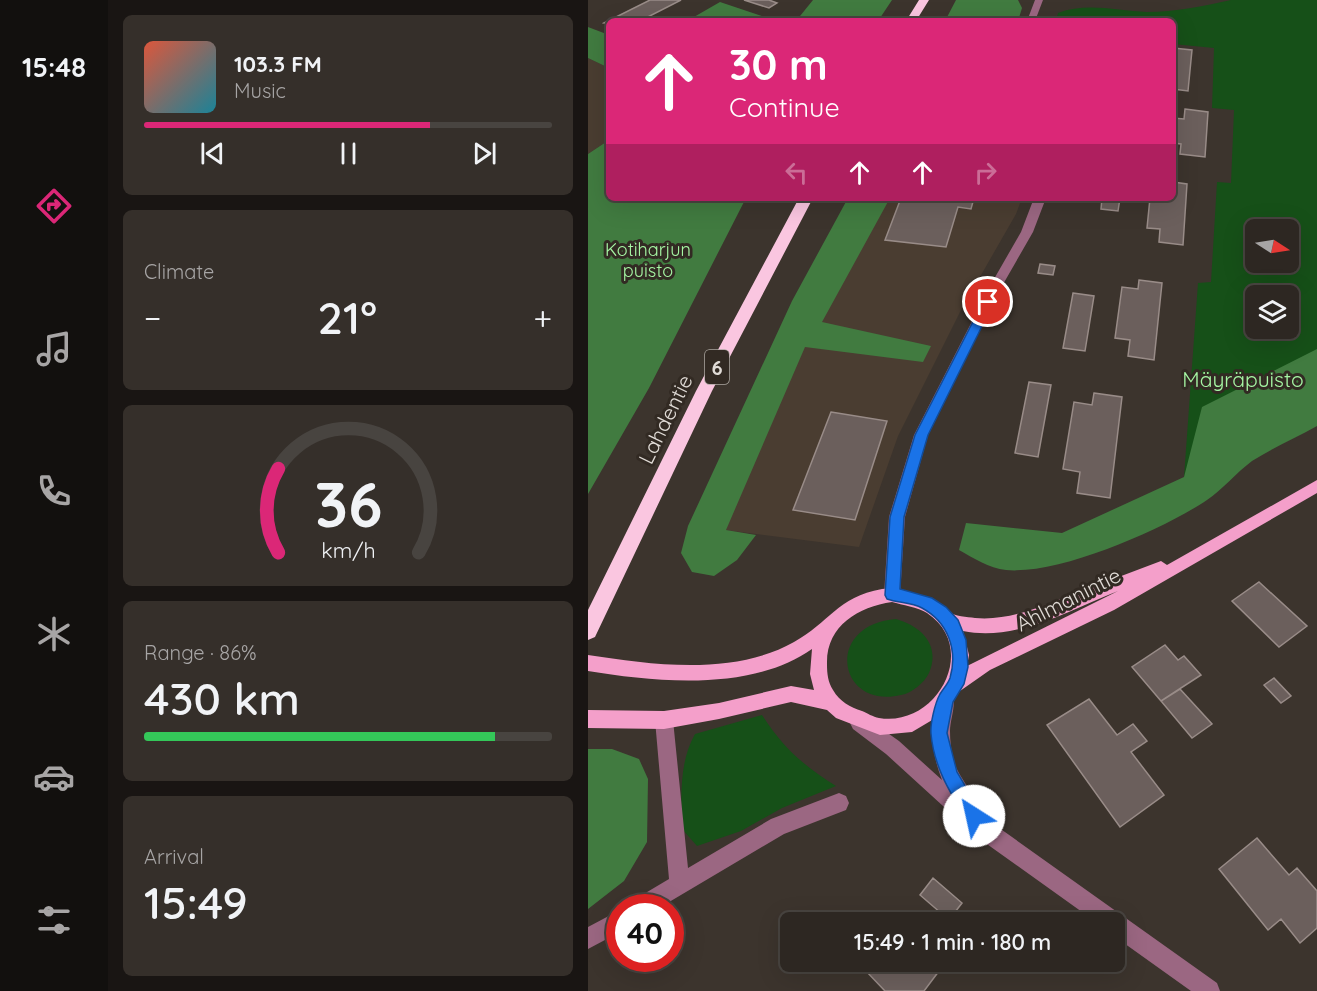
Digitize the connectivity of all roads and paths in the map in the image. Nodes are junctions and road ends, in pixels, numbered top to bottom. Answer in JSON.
{"nodes":[{"id":1,"x":924,"y":0,"type":"edge"},
{"id":2,"x":1039,"y":0,"type":"edge"},
{"id":3,"x":912,"y":18,"type":"edge"},
{"id":4,"x":1032,"y":18,"type":"edge"},
{"id":5,"x":804,"y":201,"type":"edge"},
{"id":6,"x":1039,"y":201,"type":"edge"},
{"id":7,"x":1317,"y":486,"type":"edge"},
{"id":8,"x":1200,"y":554,"type":"junction"},
{"id":9,"x":892,"y":595,"type":"junction"},
{"id":10,"x":947,"y":618,"type":"junction"},
{"id":11,"x":830,"y":626,"type":"junction"},
{"id":12,"x":588,"y":631,"type":"edge"},
{"id":13,"x":588,"y":663,"type":"edge"},
{"id":14,"x":951,"y":691,"type":"junction"},
{"id":15,"x":831,"y":703,"type":"junction"},
{"id":16,"x":588,"y":719,"type":"edge"},
{"id":17,"x":664,"y":720,"type":"junction"},
{"id":18,"x":857,"y":722,"type":"junction"},
{"id":19,"x":839,"y":803,"type":"dead end"},
{"id":20,"x":1002,"y":843,"type":"junction"},
{"id":21,"x":680,"y":882,"type":"junction"},
{"id":22,"x":661,"y":894,"type":"edge"},
{"id":23,"x":606,"y":928,"type":"edge"},
{"id":24,"x":588,"y":939,"type":"edge"},
{"id":25,"x":1209,"y":991,"type":"edge"}],
"edges":[{"from":1,"to":3,"type":"highway"},
{"from":2,"to":4,"type":"street"},
{"from":5,"to":12,"type":"highway","name":"Lahdentie","number":"6"},
{"from":6,"to":9,"type":"street"},
{"from":7,"to":8,"type":"main road","name":"Ahlmanintie"},
{"from":8,"to":10,"type":"main road","name":"Ahlmanintie"},
{"from":8,"to":14,"type":"main road","name":"Ahlmanintie"},
{"from":9,"to":10,"type":"main road"},
{"from":9,"to":11,"type":"main road"},
{"from":10,"to":14,"type":"main road"},
{"from":11,"to":13,"type":"main road"},
{"from":11,"to":15,"type":"main road"},
{"from":14,"to":18,"type":"main road"},
{"from":14,"to":20,"type":"street"},
{"from":15,"to":17,"type":"main road"},
{"from":15,"to":18,"type":"main road"},
{"from":16,"to":17,"type":"main road"},
{"from":17,"to":21,"type":"street"},
{"from":18,"to":20,"type":"street"},
{"from":19,"to":21,"type":"street"},
{"from":20,"to":25,"type":"street"},
{"from":21,"to":22,"type":"street"},
{"from":23,"to":24,"type":"street"}]}
